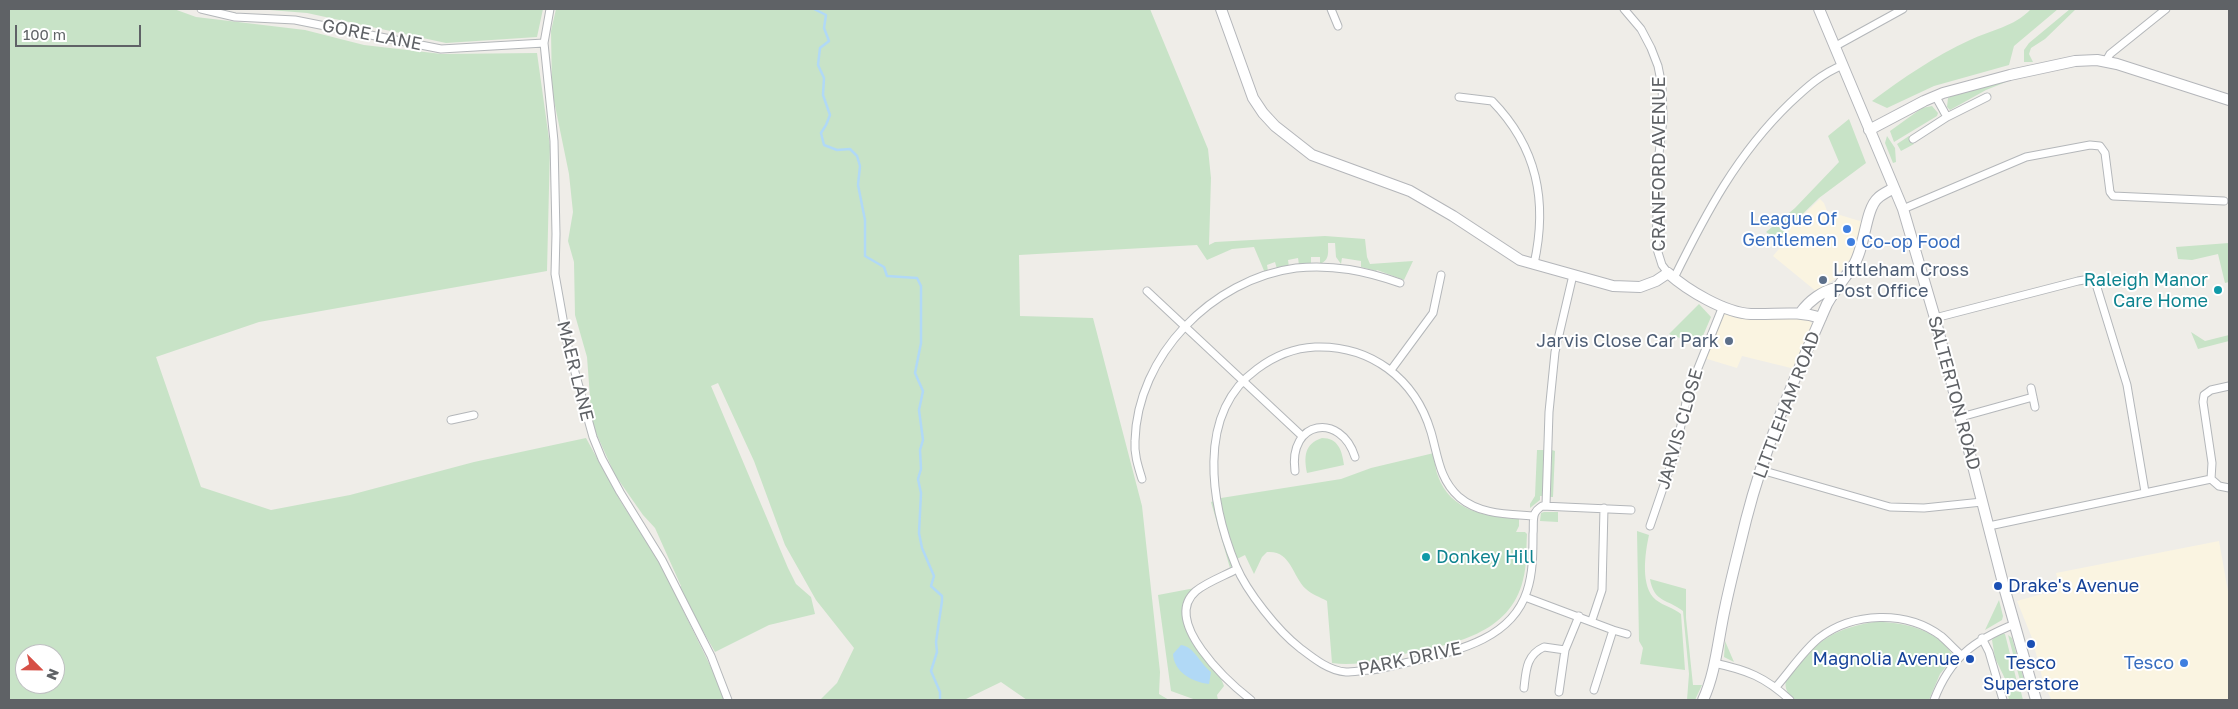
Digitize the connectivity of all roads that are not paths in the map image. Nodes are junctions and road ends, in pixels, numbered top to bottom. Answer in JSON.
{"nodes":[{"id":1,"x":201,"y":9,"type":"edge"},
{"id":2,"x":550,"y":9,"type":"edge"},
{"id":3,"x":1220,"y":9,"type":"edge"},
{"id":4,"x":1331,"y":9,"type":"edge"},
{"id":5,"x":1624,"y":9,"type":"edge"},
{"id":6,"x":1819,"y":9,"type":"edge"},
{"id":7,"x":1903,"y":9,"type":"edge"},
{"id":8,"x":2166,"y":9,"type":"edge"},
{"id":9,"x":1338,"y":26,"type":"dead end"},
{"id":10,"x":544,"y":43,"type":"junction"},
{"id":11,"x":1834,"y":47,"type":"junction"},
{"id":12,"x":2106,"y":61,"type":"junction"},
{"id":13,"x":1842,"y":65,"type":"junction"},
{"id":14,"x":1459,"y":97,"type":"dead end"},
{"id":15,"x":1936,"y":97,"type":"junction"},
{"id":16,"x":1987,"y":97,"type":"dead end"},
{"id":17,"x":2229,"y":100,"type":"edge"},
{"id":18,"x":1947,"y":117,"type":"junction"},
{"id":19,"x":1869,"y":130,"type":"junction"},
{"id":20,"x":1913,"y":139,"type":"dead end"},
{"id":21,"x":1894,"y":188,"type":"junction"},
{"id":22,"x":2224,"y":201,"type":"dead end"},
{"id":23,"x":1903,"y":209,"type":"junction"},
{"id":24,"x":1534,"y":264,"type":"junction"},
{"id":25,"x":1573,"y":275,"type":"junction"},
{"id":26,"x":1671,"y":275,"type":"junction"},
{"id":27,"x":1441,"y":276,"type":"dead end"},
{"id":28,"x":1400,"y":283,"type":"dead end"},
{"id":29,"x":1836,"y":288,"type":"junction"},
{"id":30,"x":1147,"y":291,"type":"dead end"},
{"id":31,"x":1723,"y":306,"type":"junction"},
{"id":32,"x":1801,"y":312,"type":"junction"},
{"id":33,"x":1821,"y":318,"type":"junction"},
{"id":34,"x":1935,"y":318,"type":"junction"},
{"id":35,"x":1185,"y":326,"type":"junction"},
{"id":36,"x":1391,"y":370,"type":"junction"},
{"id":37,"x":1243,"y":380,"type":"junction"},
{"id":38,"x":2229,"y":386,"type":"edge"},
{"id":39,"x":2031,"y":388,"type":"dead end"},
{"id":40,"x":2033,"y":397,"type":"junction"},
{"id":41,"x":2036,"y":407,"type":"dead end"},
{"id":42,"x":474,"y":415,"type":"dead end"},
{"id":43,"x":1960,"y":417,"type":"junction"},
{"id":44,"x":451,"y":420,"type":"dead end"},
{"id":45,"x":1302,"y":436,"type":"junction"},
{"id":46,"x":1355,"y":457,"type":"dead end"},
{"id":47,"x":1762,"y":470,"type":"junction"},
{"id":48,"x":1295,"y":471,"type":"dead end"},
{"id":49,"x":1142,"y":478,"type":"dead end"},
{"id":50,"x":2211,"y":479,"type":"junction"},
{"id":51,"x":2229,"y":488,"type":"edge"},
{"id":52,"x":2145,"y":492,"type":"junction"},
{"id":53,"x":1982,"y":502,"type":"junction"},
{"id":54,"x":1546,"y":505,"type":"junction"},
{"id":55,"x":1604,"y":508,"type":"junction"},
{"id":56,"x":1631,"y":510,"type":"dead end"},
{"id":57,"x":1534,"y":516,"type":"junction"},
{"id":58,"x":1650,"y":526,"type":"dead end"},
{"id":59,"x":1989,"y":526,"type":"junction"},
{"id":60,"x":1237,"y":569,"type":"junction"},
{"id":61,"x":1525,"y":597,"type":"junction"},
{"id":62,"x":1578,"y":616,"type":"junction"},
{"id":63,"x":1592,"y":620,"type":"junction"},
{"id":64,"x":2015,"y":624,"type":"junction"},
{"id":65,"x":1613,"y":630,"type":"junction"},
{"id":66,"x":1627,"y":634,"type":"dead end"},
{"id":67,"x":1982,"y":638,"type":"junction"},
{"id":68,"x":1565,"y":650,"type":"junction"},
{"id":69,"x":1961,"y":655,"type":"junction"},
{"id":70,"x":1714,"y":663,"type":"junction"},
{"id":71,"x":1776,"y":687,"type":"junction"},
{"id":72,"x":1524,"y":688,"type":"dead end"},
{"id":73,"x":1594,"y":690,"type":"dead end"},
{"id":74,"x":1559,"y":692,"type":"dead end"},
{"id":75,"x":728,"y":700,"type":"edge"},
{"id":76,"x":1251,"y":700,"type":"edge"},
{"id":77,"x":1703,"y":700,"type":"edge"},
{"id":78,"x":1790,"y":700,"type":"edge"},
{"id":79,"x":1934,"y":700,"type":"edge"},
{"id":80,"x":2003,"y":700,"type":"edge"},
{"id":81,"x":2036,"y":700,"type":"edge"}],
"edges":[{"from":1,"to":10,"type":"street","name":"GORE LANE"},
{"from":2,"to":10,"type":"street","name":"MAER LANE"},
{"from":3,"to":24,"type":"street"},
{"from":4,"to":9,"type":"street"},
{"from":5,"to":26,"type":"street","name":"CRANFORD AVENUE"},
{"from":6,"to":11,"type":"street","name":"SALTERTON ROAD"},
{"from":7,"to":11,"type":"street"},
{"from":8,"to":12,"type":"street"},
{"from":10,"to":75,"type":"street","name":"MAER LANE"},
{"from":11,"to":13,"type":"street","name":"SALTERTON ROAD"},
{"from":12,"to":15,"type":"street"},
{"from":12,"to":17,"type":"street"},
{"from":13,"to":19,"type":"street","name":"SALTERTON ROAD"},
{"from":13,"to":26,"type":"street"},
{"from":14,"to":24,"type":"street"},
{"from":15,"to":18,"type":"street"},
{"from":15,"to":19,"type":"street"},
{"from":16,"to":18,"type":"street"},
{"from":18,"to":20,"type":"street"},
{"from":19,"to":21,"type":"street","name":"SALTERTON ROAD"},
{"from":21,"to":23,"type":"street","name":"SALTERTON ROAD"},
{"from":21,"to":29,"type":"street","name":"LITTLEHAM ROAD"},
{"from":22,"to":23,"type":"street"},
{"from":23,"to":34,"type":"street","name":"SALTERTON ROAD"},
{"from":24,"to":25,"type":"street"},
{"from":25,"to":26,"type":"street"},
{"from":25,"to":54,"type":"street"},
{"from":26,"to":31,"type":"street"},
{"from":27,"to":36,"type":"street"},
{"from":28,"to":35,"type":"street"},
{"from":29,"to":32,"type":"street"},
{"from":29,"to":33,"type":"street","name":"LITTLEHAM ROAD"},
{"from":30,"to":35,"type":"street"},
{"from":31,"to":32,"type":"street"},
{"from":31,"to":58,"type":"street","name":"JARVIS CLOSE"},
{"from":32,"to":33,"type":"street"},
{"from":33,"to":47,"type":"street","name":"LITTLEHAM ROAD"},
{"from":34,"to":43,"type":"street","name":"SALTERTON ROAD"},
{"from":34,"to":52,"type":"street"},
{"from":35,"to":37,"type":"street"},
{"from":35,"to":49,"type":"street"},
{"from":36,"to":37,"type":"street"},
{"from":36,"to":57,"type":"street"},
{"from":37,"to":45,"type":"street"},
{"from":37,"to":60,"type":"street","name":"PARK DRIVE"},
{"from":38,"to":50,"type":"street"},
{"from":39,"to":40,"type":"street"},
{"from":40,"to":41,"type":"street"},
{"from":40,"to":43,"type":"street"},
{"from":42,"to":44,"type":"street"},
{"from":43,"to":53,"type":"street","name":"SALTERTON ROAD"},
{"from":45,"to":46,"type":"street"},
{"from":45,"to":48,"type":"street"},
{"from":47,"to":53,"type":"street"},
{"from":47,"to":70,"type":"street","name":"LITTLEHAM ROAD"},
{"from":50,"to":51,"type":"street"},
{"from":50,"to":52,"type":"street"},
{"from":52,"to":59,"type":"street"},
{"from":53,"to":59,"type":"street","name":"SALTERTON ROAD"},
{"from":54,"to":55,"type":"street"},
{"from":54,"to":57,"type":"street"},
{"from":55,"to":56,"type":"street"},
{"from":55,"to":63,"type":"street"},
{"from":57,"to":61,"type":"street","name":"PARK DRIVE"},
{"from":59,"to":64,"type":"street","name":"SALTERTON ROAD"},
{"from":60,"to":61,"type":"street","name":"PARK DRIVE"},
{"from":60,"to":76,"type":"street"},
{"from":61,"to":62,"type":"street"},
{"from":62,"to":63,"type":"street"},
{"from":62,"to":68,"type":"street"},
{"from":63,"to":65,"type":"street"},
{"from":64,"to":67,"type":"street"},
{"from":64,"to":81,"type":"street","name":"SALTERTON ROAD"},
{"from":65,"to":66,"type":"street"},
{"from":65,"to":73,"type":"street"},
{"from":67,"to":69,"type":"street"},
{"from":67,"to":80,"type":"street"},
{"from":68,"to":72,"type":"street"},
{"from":68,"to":74,"type":"street"},
{"from":69,"to":71,"type":"street"},
{"from":69,"to":79,"type":"street"},
{"from":70,"to":71,"type":"street"},
{"from":70,"to":77,"type":"street","name":"LITTLEHAM ROAD"},
{"from":71,"to":78,"type":"street"}]}
